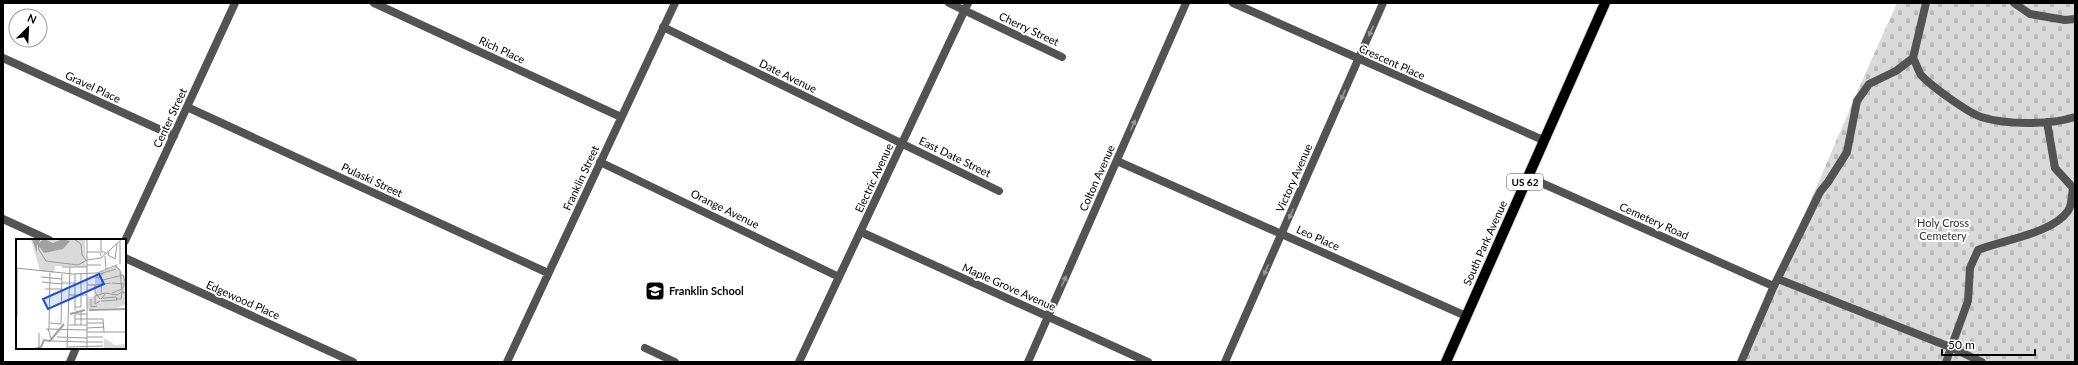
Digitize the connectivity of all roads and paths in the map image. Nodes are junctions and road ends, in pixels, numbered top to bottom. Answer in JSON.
{"nodes":[{"id":1,"x":235,"y":3,"type":"edge"},
{"id":2,"x":374,"y":3,"type":"edge"},
{"id":3,"x":675,"y":3,"type":"edge"},
{"id":4,"x":949,"y":3,"type":"edge"},
{"id":5,"x":1186,"y":3,"type":"edge"},
{"id":6,"x":1233,"y":3,"type":"edge"},
{"id":7,"x":1383,"y":3,"type":"edge"},
{"id":8,"x":1605,"y":3,"type":"edge"},
{"id":9,"x":1926,"y":3,"type":"edge"},
{"id":10,"x":2014,"y":3,"type":"edge"},
{"id":11,"x":966,"y":7,"type":"edge"},
{"id":12,"x":2075,"y":20,"type":"edge"},
{"id":13,"x":663,"y":27,"type":"junction"},
{"id":14,"x":1062,"y":57,"type":"dead end"},
{"id":15,"x":3,"y":58,"type":"edge"},
{"id":16,"x":1913,"y":58,"type":"junction"},
{"id":17,"x":1359,"y":60,"type":"junction"},
{"id":18,"x":187,"y":107,"type":"junction"},
{"id":19,"x":621,"y":117,"type":"junction"},
{"id":20,"x":2075,"y":117,"type":"edge"},
{"id":21,"x":2048,"y":122,"type":"junction"},
{"id":22,"x":174,"y":136,"type":"junction"},
{"id":23,"x":1543,"y":140,"type":"junction"},
{"id":24,"x":902,"y":144,"type":"junction"},
{"id":25,"x":1117,"y":161,"type":"junction"},
{"id":26,"x":600,"y":162,"type":"junction"},
{"id":27,"x":1528,"y":177,"type":"junction"},
{"id":28,"x":2074,"y":189,"type":"edge"},
{"id":29,"x":999,"y":191,"type":"dead end"},
{"id":30,"x":3,"y":219,"type":"edge"},
{"id":31,"x":860,"y":232,"type":"junction"},
{"id":32,"x":1282,"y":234,"type":"junction"},
{"id":33,"x":47,"y":239,"type":"edge"},
{"id":34,"x":126,"y":239,"type":"edge"},
{"id":35,"x":126,"y":258,"type":"edge"},
{"id":36,"x":548,"y":273,"type":"junction"},
{"id":37,"x":840,"y":277,"type":"junction"},
{"id":38,"x":1778,"y":279,"type":"junction"},
{"id":39,"x":1772,"y":286,"type":"junction"},
{"id":40,"x":1048,"y":316,"type":"junction"},
{"id":41,"x":1466,"y":316,"type":"junction"},
{"id":42,"x":1950,"y":347,"type":"junction"},
{"id":43,"x":645,"y":348,"type":"dead end"},
{"id":44,"x":76,"y":349,"type":"edge"},
{"id":45,"x":70,"y":362,"type":"edge"},
{"id":46,"x":353,"y":362,"type":"edge"},
{"id":47,"x":506,"y":362,"type":"edge"},
{"id":48,"x":674,"y":362,"type":"edge"},
{"id":49,"x":799,"y":362,"type":"edge"},
{"id":50,"x":1028,"y":362,"type":"edge"},
{"id":51,"x":1148,"y":362,"type":"edge"},
{"id":52,"x":1224,"y":362,"type":"edge"},
{"id":53,"x":1446,"y":362,"type":"edge"},
{"id":54,"x":1741,"y":362,"type":"edge"},
{"id":55,"x":1946,"y":362,"type":"edge"},
{"id":56,"x":1982,"y":362,"type":"edge"}],
"edges":[{"from":1,"to":18,"type":"street","name":"Center Street"},
{"from":2,"to":19,"type":"street","name":"Rich Place"},
{"from":3,"to":13,"type":"street","name":"Franklin Street"},
{"from":4,"to":11,"type":"street","name":"Cherry Street"},
{"from":25,"to":5,"type":"street","name":"Colton Avenue","one_way":true},
{"from":6,"to":17,"type":"street","name":"Crescent Place"},
{"from":7,"to":17,"type":"street","name":"Victory Avenue","one_way":true},
{"from":8,"to":23,"type":"main road","name":"South Park Avenue","number":"US 62"},
{"from":9,"to":16,"type":"street"},
{"from":10,"to":12,"type":"street"},
{"from":11,"to":14,"type":"street","name":"Cherry Street"},
{"from":11,"to":24,"type":"street","name":"Electric Avenue"},
{"from":13,"to":19,"type":"street","name":"Franklin Street"},
{"from":13,"to":24,"type":"street","name":"Date Avenue"},
{"from":15,"to":22,"type":"street","name":"Gravel Place"},
{"from":16,"to":21,"type":"street"},
{"from":16,"to":38,"type":"street"},
{"from":17,"to":23,"type":"street","name":"Crescent Place"},
{"from":17,"to":32,"type":"street","name":"Victory Avenue","one_way":true},
{"from":18,"to":22,"type":"street","name":"Center Street"},
{"from":18,"to":36,"type":"street","name":"Pulaski Street"},
{"from":19,"to":26,"type":"street","name":"Franklin Street"},
{"from":20,"to":21,"type":"street"},
{"from":21,"to":28,"type":"street"},
{"from":22,"to":34,"type":"street","name":"Center Street"},
{"from":23,"to":27,"type":"main road","name":"South Park Avenue","number":"US 62"},
{"from":24,"to":29,"type":"street","name":"East Date Street"},
{"from":24,"to":31,"type":"street","name":"Electric Avenue"},
{"from":25,"to":32,"type":"street","name":"Leo Place"},
{"from":40,"to":25,"type":"street","name":"Colton Avenue","one_way":true},
{"from":26,"to":36,"type":"street","name":"Franklin Street"},
{"from":26,"to":37,"type":"street","name":"Orange Avenue"},
{"from":27,"to":39,"type":"street","name":"Cemetery Road"},
{"from":27,"to":41,"type":"main road","name":"South Park Avenue","number":"US 62"},
{"from":28,"to":42,"type":"street"},
{"from":30,"to":33,"type":"street"},
{"from":31,"to":37,"type":"street","name":"Electric Avenue"},
{"from":31,"to":40,"type":"street","name":"Maple Grove Avenue"},
{"from":32,"to":41,"type":"street","name":"Leo Place"},
{"from":32,"to":52,"type":"street","name":"Victory Avenue","one_way":true},
{"from":35,"to":46,"type":"street","name":"Edgewood Place"},
{"from":36,"to":47,"type":"street","name":"Franklin Street"},
{"from":37,"to":49,"type":"street","name":"Electric Avenue"},
{"from":38,"to":39,"type":"street"},
{"from":38,"to":42,"type":"street"},
{"from":39,"to":54,"type":"street"},
{"from":40,"to":50,"type":"street","name":"Colton Avenue"},
{"from":40,"to":51,"type":"street","name":"Maple Grove Avenue"},
{"from":41,"to":53,"type":"main road","name":"South Park Avenue","number":"US 62"},
{"from":42,"to":55,"type":"street"},
{"from":42,"to":56,"type":"street"},
{"from":43,"to":48,"type":"street"},
{"from":44,"to":45,"type":"street"}]}
